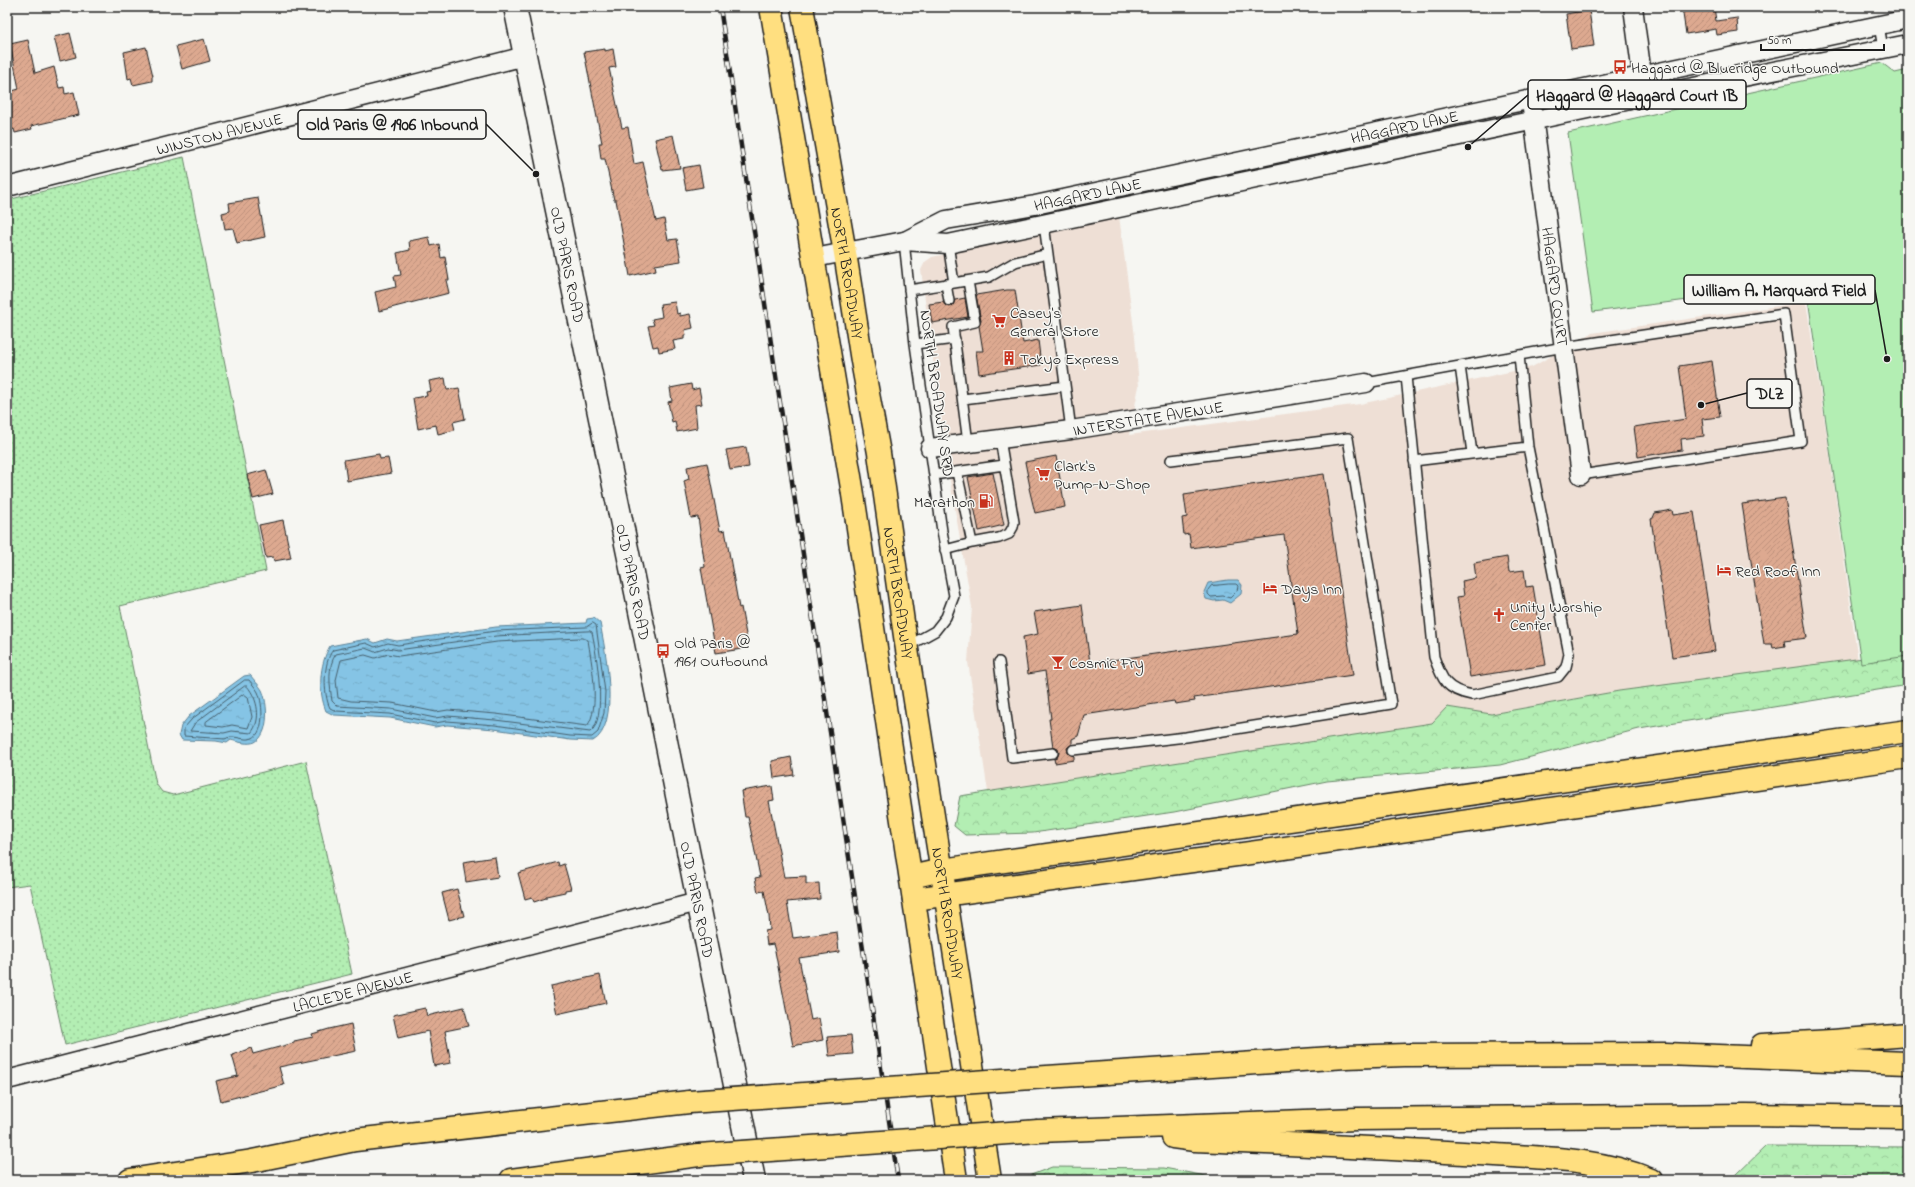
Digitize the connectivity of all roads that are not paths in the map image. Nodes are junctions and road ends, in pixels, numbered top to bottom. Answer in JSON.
{"nodes":[{"id":1,"x":515,"y":7,"type":"edge"},
{"id":2,"x":772,"y":7,"type":"edge"},
{"id":3,"x":802,"y":7,"type":"edge"},
{"id":4,"x":1633,"y":7,"type":"edge"},
{"id":5,"x":1908,"y":19,"type":"edge"},
{"id":6,"x":1879,"y":25,"type":"junction"},
{"id":7,"x":1908,"y":44,"type":"edge"},
{"id":8,"x":1883,"y":49,"type":"junction"},
{"id":9,"x":525,"y":56,"type":"junction"},
{"id":10,"x":1745,"y":65,"type":"junction"},
{"id":11,"x":1642,"y":75,"type":"junction"},
{"id":12,"x":1649,"y":96,"type":"junction"},
{"id":13,"x":1530,"y":98,"type":"junction"},
{"id":14,"x":1534,"y":121,"type":"junction"},
{"id":15,"x":1379,"y":142,"type":"junction"},
{"id":16,"x":7,"y":187,"type":"edge"},
{"id":17,"x":1137,"y":194,"type":"junction"},
{"id":18,"x":1021,"y":218,"type":"junction"},
{"id":19,"x":1044,"y":224,"type":"junction"},
{"id":20,"x":904,"y":241,"type":"junction"},
{"id":21,"x":948,"y":244,"type":"junction"},
{"id":22,"x":845,"y":253,"type":"junction"},
{"id":23,"x":1048,"y":254,"type":"junction"},
{"id":24,"x":814,"y":258,"type":"junction"},
{"id":25,"x":968,"y":281,"type":"junction"},
{"id":26,"x":950,"y":284,"type":"junction"},
{"id":27,"x":909,"y":290,"type":"junction"},
{"id":28,"x":949,"y":301,"type":"dead end"},
{"id":29,"x":955,"y":339,"type":"junction"},
{"id":30,"x":915,"y":344,"type":"junction"},
{"id":31,"x":1564,"y":347,"type":"junction"},
{"id":32,"x":1519,"y":355,"type":"junction"},
{"id":33,"x":1460,"y":366,"type":"junction"},
{"id":34,"x":1406,"y":376,"type":"junction"},
{"id":35,"x":1366,"y":383,"type":"joint"},
{"id":36,"x":1065,"y":386,"type":"junction"},
{"id":37,"x":963,"y":399,"type":"junction"},
{"id":38,"x":1071,"y":430,"type":"junction"},
{"id":39,"x":1000,"y":439,"type":"junction"},
{"id":40,"x":968,"y":443,"type":"junction"},
{"id":41,"x":1528,"y":447,"type":"junction"},
{"id":42,"x":930,"y":448,"type":"junction"},
{"id":43,"x":1472,"y":453,"type":"junction"},
{"id":44,"x":1171,"y":460,"type":"dead end"},
{"id":45,"x":1414,"y":461,"type":"junction"},
{"id":46,"x":1004,"y":465,"type":"junction"},
{"id":47,"x":957,"y":472,"type":"junction"},
{"id":48,"x":934,"y":475,"type":"junction"},
{"id":49,"x":1582,"y":475,"type":"joint"},
{"id":50,"x":972,"y":543,"type":"junction"},
{"id":51,"x":945,"y":550,"type":"junction"},
{"id":52,"x":906,"y":642,"type":"junction"},
{"id":53,"x":999,"y":662,"type":"dead end"},
{"id":54,"x":1908,"y":731,"type":"edge"},
{"id":55,"x":1073,"y":750,"type":"dead end"},
{"id":56,"x":1053,"y":753,"type":"dead end"},
{"id":57,"x":1908,"y":757,"type":"edge"},
{"id":58,"x":942,"y":870,"type":"junction"},
{"id":59,"x":911,"y":877,"type":"junction"},
{"id":60,"x":946,"y":894,"type":"junction"},
{"id":61,"x":914,"y":899,"type":"junction"},
{"id":62,"x":698,"y":902,"type":"junction"},
{"id":63,"x":1908,"y":1034,"type":"edge"},
{"id":64,"x":1666,"y":1054,"type":"junction"},
{"id":65,"x":1908,"y":1063,"type":"edge"},
{"id":66,"x":7,"y":1080,"type":"edge"},
{"id":67,"x":1908,"y":1117,"type":"edge"},
{"id":68,"x":1100,"y":1129,"type":"junction"},
{"id":69,"x":130,"y":1180,"type":"edge"},
{"id":70,"x":511,"y":1180,"type":"edge"},
{"id":71,"x":754,"y":1180,"type":"edge"},
{"id":72,"x":956,"y":1180,"type":"edge"},
{"id":73,"x":990,"y":1180,"type":"edge"},
{"id":74,"x":1651,"y":1180,"type":"edge"}],
"edges":[{"from":1,"to":9,"type":"street","name":"OLD PARIS ROAD"},
{"from":2,"to":24,"type":"highway","name":"NORTH BROADWAY"},
{"from":3,"to":22,"type":"highway","name":"NORTH BROADWAY"},
{"from":4,"to":11,"type":"street"},
{"from":5,"to":6,"type":"street","name":"HAGGARD LANE"},
{"from":6,"to":8,"type":"lane"},
{"from":6,"to":10,"type":"street","name":"HAGGARD LANE"},
{"from":7,"to":8,"type":"street","name":"HAGGARD LANE"},
{"from":8,"to":10,"type":"street","name":"HAGGARD LANE"},
{"from":9,"to":16,"type":"street","name":"WINSTON AVENUE"},
{"from":9,"to":62,"type":"street","name":"OLD PARIS ROAD"},
{"from":10,"to":11,"type":"street","name":"HAGGARD LANE"},
{"from":10,"to":12,"type":"street","name":"HAGGARD LANE"},
{"from":11,"to":12,"type":"street"},
{"from":11,"to":13,"type":"street","name":"HAGGARD LANE"},
{"from":12,"to":14,"type":"street","name":"HAGGARD LANE"},
{"from":13,"to":14,"type":"street","name":"HAGGARD COURT"},
{"from":13,"to":15,"type":"street","name":"HAGGARD LANE"},
{"from":14,"to":15,"type":"street","name":"HAGGARD LANE"},
{"from":14,"to":31,"type":"street","name":"HAGGARD COURT"},
{"from":15,"to":17,"type":"street","name":"HAGGARD LANE"},
{"from":17,"to":18,"type":"street","name":"HAGGARD LANE"},
{"from":17,"to":19,"type":"street","name":"HAGGARD LANE"},
{"from":18,"to":19,"type":"street","name":"HAGGARD LANE"},
{"from":18,"to":20,"type":"street","name":"HAGGARD LANE"},
{"from":18,"to":21,"type":"street","name":"HAGGARD LANE"},
{"from":19,"to":23,"type":"lane"},
{"from":20,"to":21,"type":"street","name":"HAGGARD LANE"},
{"from":20,"to":22,"type":"street","name":"HAGGARD LANE"},
{"from":20,"to":27,"type":"lane","name":"NORTH BROADWAY SRD"},
{"from":21,"to":26,"type":"lane"},
{"from":22,"to":24,"type":"street","name":"HAGGARD LANE"},
{"from":22,"to":52,"type":"highway","name":"NORTH BROADWAY"},
{"from":23,"to":25,"type":"lane"},
{"from":23,"to":36,"type":"lane"},
{"from":24,"to":59,"type":"highway","name":"NORTH BROADWAY"},
{"from":25,"to":26,"type":"lane"},
{"from":25,"to":29,"type":"lane"},
{"from":26,"to":27,"type":"lane"},
{"from":26,"to":28,"type":"lane"},
{"from":27,"to":30,"type":"lane","name":"NORTH BROADWAY SRD"},
{"from":29,"to":30,"type":"lane"},
{"from":29,"to":37,"type":"lane"},
{"from":30,"to":42,"type":"lane","name":"NORTH BROADWAY SRD"},
{"from":31,"to":32,"type":"lane"},
{"from":31,"to":49,"type":"street","name":"HAGGARD COURT"},
{"from":31,"to":49,"type":"lane"},
{"from":32,"to":33,"type":"lane"},
{"from":32,"to":41,"type":"lane"},
{"from":33,"to":34,"type":"lane"},
{"from":33,"to":43,"type":"lane"},
{"from":34,"to":35,"type":"lane"},
{"from":34,"to":45,"type":"lane"},
{"from":35,"to":38,"type":"street","name":"INTERSTATE AVENUE"},
{"from":36,"to":37,"type":"lane"},
{"from":36,"to":38,"type":"lane"},
{"from":37,"to":40,"type":"lane"},
{"from":38,"to":39,"type":"street","name":"INTERSTATE AVENUE"},
{"from":39,"to":40,"type":"street","name":"INTERSTATE AVENUE"},
{"from":39,"to":46,"type":"lane"},
{"from":40,"to":42,"type":"street","name":"INTERSTATE AVENUE"},
{"from":41,"to":43,"type":"lane"},
{"from":41,"to":45,"type":"lane"},
{"from":42,"to":48,"type":"lane","name":"NORTH BROADWAY SRD"},
{"from":43,"to":45,"type":"lane"},
{"from":44,"to":55,"type":"lane"},
{"from":46,"to":47,"type":"lane"},
{"from":46,"to":50,"type":"lane"},
{"from":47,"to":48,"type":"lane"},
{"from":47,"to":50,"type":"lane"},
{"from":48,"to":51,"type":"lane","name":"NORTH BROADWAY SRD"},
{"from":50,"to":51,"type":"lane"},
{"from":51,"to":52,"type":"lane","name":"NORTH BROADWAY SRD"},
{"from":52,"to":58,"type":"highway","name":"NORTH BROADWAY"},
{"from":53,"to":56,"type":"lane"},
{"from":54,"to":58,"type":"highway"},
{"from":57,"to":60,"type":"highway"},
{"from":58,"to":59,"type":"highway"},
{"from":58,"to":60,"type":"highway","name":"NORTH BROADWAY"},
{"from":59,"to":61,"type":"highway","name":"NORTH BROADWAY"},
{"from":60,"to":61,"type":"highway"},
{"from":60,"to":73,"type":"highway","name":"NORTH BROADWAY"},
{"from":61,"to":72,"type":"highway","name":"NORTH BROADWAY"},
{"from":62,"to":66,"type":"street","name":"LACLEDE AVENUE"},
{"from":62,"to":71,"type":"street","name":"OLD PARIS ROAD"},
{"from":63,"to":64,"type":"highway"},
{"from":64,"to":65,"type":"highway"},
{"from":64,"to":69,"type":"highway","bridge":true},
{"from":67,"to":68,"type":"highway"},
{"from":68,"to":70,"type":"highway","bridge":true},
{"from":68,"to":74,"type":"highway"}]}
